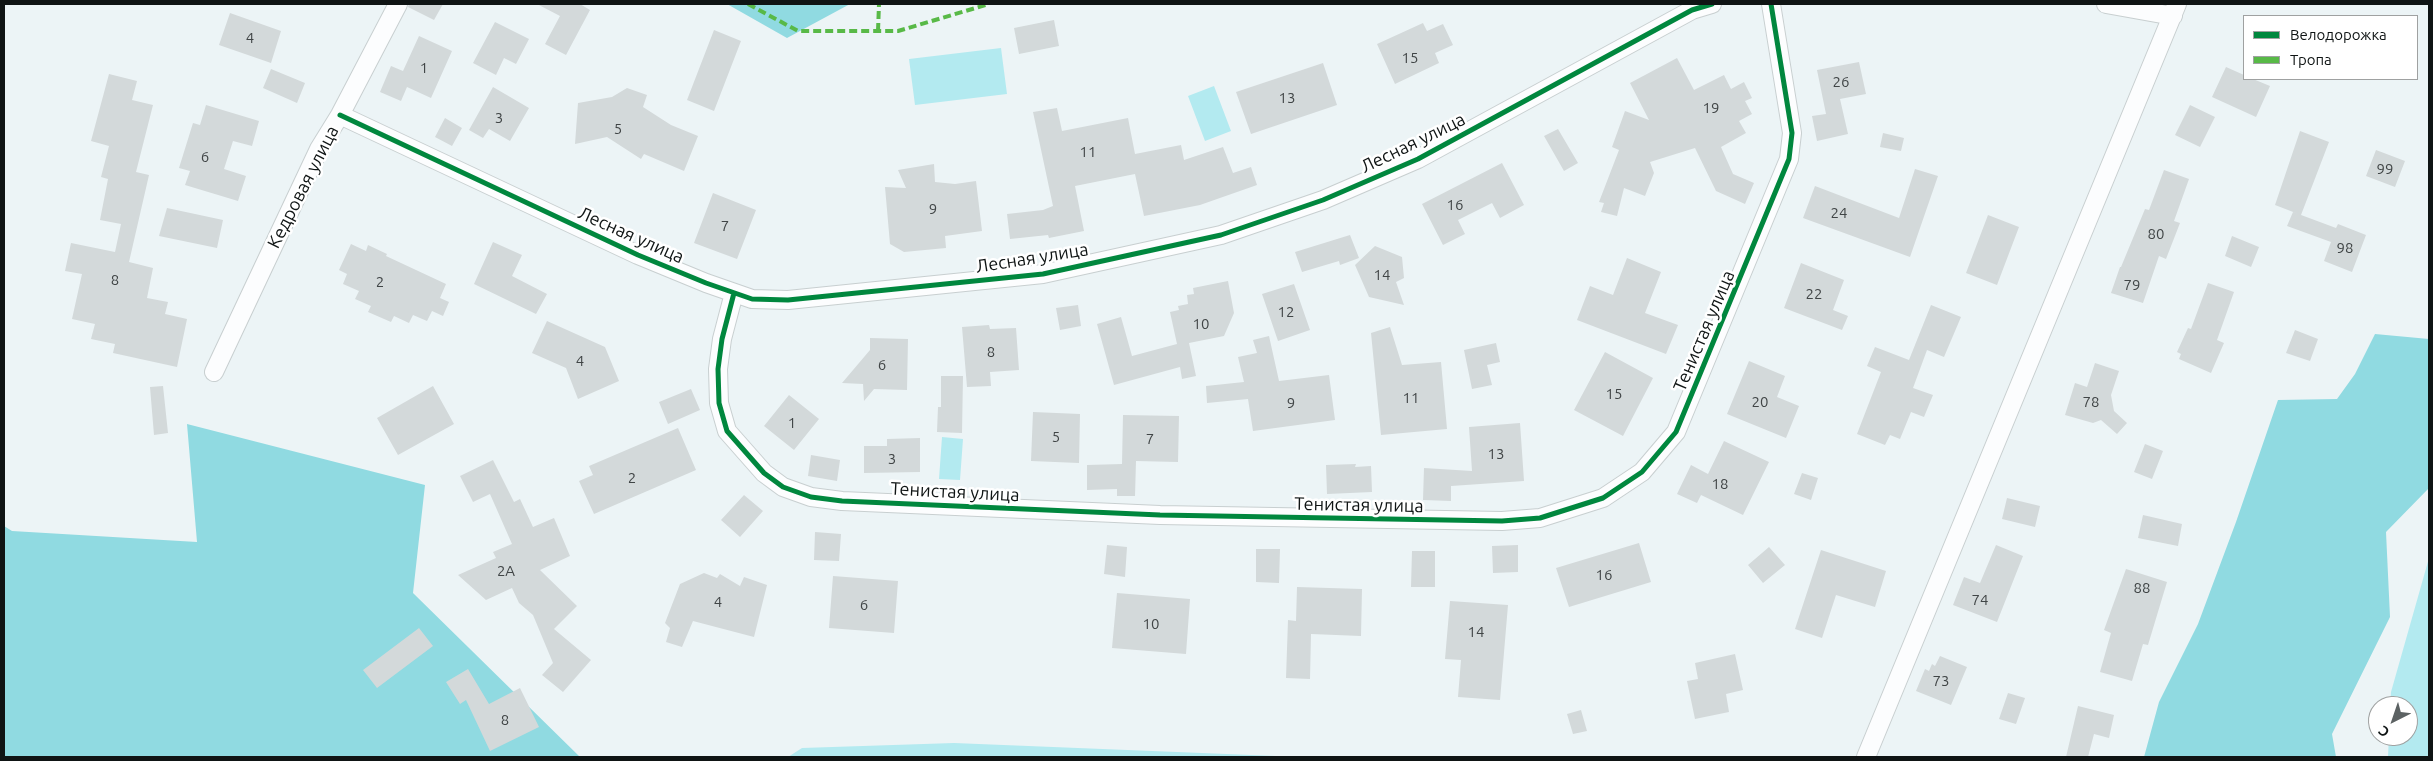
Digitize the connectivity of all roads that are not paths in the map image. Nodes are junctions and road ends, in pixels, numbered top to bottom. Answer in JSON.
{"nodes":[{"id":1,"x":398,"y":4,"type":"edge"},
{"id":2,"x":1712,"y":4,"type":"edge"},
{"id":3,"x":1771,"y":4,"type":"edge"},
{"id":4,"x":2106,"y":4,"type":"edge"},
{"id":5,"x":2175,"y":10,"type":"edge"},
{"id":6,"x":340,"y":115,"type":"junction"},
{"id":7,"x":734,"y":293,"type":"junction"},
{"id":8,"x":214,"y":372,"type":"dead end"},
{"id":9,"x":1866,"y":757,"type":"edge"}],
"edges":[{"from":1,"to":6,"type":"street","name":"Кедровая улица"},
{"from":2,"to":7,"type":"street","name":"Лесная улица"},
{"from":3,"to":7,"type":"street","name":"Тенистая улица"},
{"from":4,"to":5,"type":"street"},
{"from":5,"to":9,"type":"street"},
{"from":6,"to":7,"type":"street","name":"Лесная улица"},
{"from":6,"to":8,"type":"street","name":"Кедровая улица"}]}
